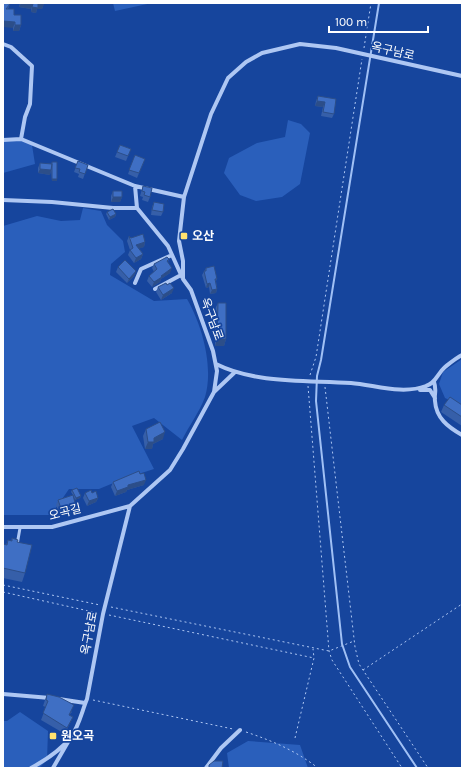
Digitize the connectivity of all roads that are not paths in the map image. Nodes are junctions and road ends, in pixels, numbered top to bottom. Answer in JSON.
{"nodes":[{"id":1,"x":3,"y":44,"type":"edge"},
{"id":2,"x":462,"y":76,"type":"edge"},
{"id":3,"x":21,"y":139,"type":"junction"},
{"id":4,"x":3,"y":140,"type":"edge"},
{"id":5,"x":135,"y":186,"type":"junction"},
{"id":6,"x":184,"y":197,"type":"junction"},
{"id":7,"x":3,"y":200,"type":"edge"},
{"id":8,"x":137,"y":208,"type":"junction"},
{"id":9,"x":172,"y":255,"type":"junction"},
{"id":10,"x":182,"y":277,"type":"junction"},
{"id":11,"x":135,"y":283,"type":"dead end"},
{"id":12,"x":155,"y":289,"type":"dead end"},
{"id":13,"x":462,"y":355,"type":"edge"},
{"id":14,"x":216,"y":364,"type":"junction"},
{"id":15,"x":234,"y":373,"type":"junction"},
{"id":16,"x":434,"y":382,"type":"junction"},
{"id":17,"x":414,"y":389,"type":"junction"},
{"id":18,"x":214,"y":392,"type":"junction"},
{"id":19,"x":435,"y":398,"type":"junction"},
{"id":20,"x":462,"y":435,"type":"edge"},
{"id":21,"x":130,"y":506,"type":"junction"},
{"id":22,"x":3,"y":527,"type":"edge"},
{"id":23,"x":20,"y":528,"type":"junction"},
{"id":24,"x":17,"y":544,"type":"edge"},
{"id":25,"x":3,"y":694,"type":"edge"},
{"id":26,"x":86,"y":701,"type":"junction"},
{"id":27,"x":240,"y":730,"type":"road end"},
{"id":28,"x":72,"y":736,"type":"junction"},
{"id":29,"x":31,"y":768,"type":"edge"},
{"id":30,"x":53,"y":768,"type":"edge"},
{"id":31,"x":206,"y":768,"type":"edge"}],
"edges":[{"from":1,"to":3,"type":"street"},
{"from":2,"to":6,"type":"street","name":"옥구남로"},
{"from":3,"to":4,"type":"street"},
{"from":3,"to":5,"type":"street"},
{"from":5,"to":6,"type":"street"},
{"from":5,"to":8,"type":"street"},
{"from":6,"to":10,"type":"street","name":"옥구남로"},
{"from":7,"to":8,"type":"street"},
{"from":8,"to":9,"type":"street"},
{"from":9,"to":10,"type":"street"},
{"from":9,"to":11,"type":"street"},
{"from":10,"to":12,"type":"street"},
{"from":10,"to":14,"type":"street","name":"옥구남로"},
{"from":13,"to":16,"type":"street"},
{"from":14,"to":15,"type":"street"},
{"from":14,"to":18,"type":"street","name":"옥구남로"},
{"from":15,"to":17,"type":"street"},
{"from":15,"to":18,"type":"street"},
{"from":16,"to":17,"type":"street"},
{"from":16,"to":19,"type":"street"},
{"from":17,"to":19,"type":"street"},
{"from":18,"to":21,"type":"street","name":"옥구남로"},
{"from":19,"to":20,"type":"street"},
{"from":21,"to":23,"type":"street","name":"오곡길"},
{"from":21,"to":26,"type":"street","name":"옥구남로"},
{"from":22,"to":23,"type":"street","name":"오곡길"},
{"from":23,"to":24,"type":"lane"},
{"from":25,"to":26,"type":"street"},
{"from":26,"to":28,"type":"street","name":"옥구남로"},
{"from":27,"to":31,"type":"street"},
{"from":28,"to":29,"type":"street","name":"옥구남로"},
{"from":28,"to":30,"type":"street"}]}
